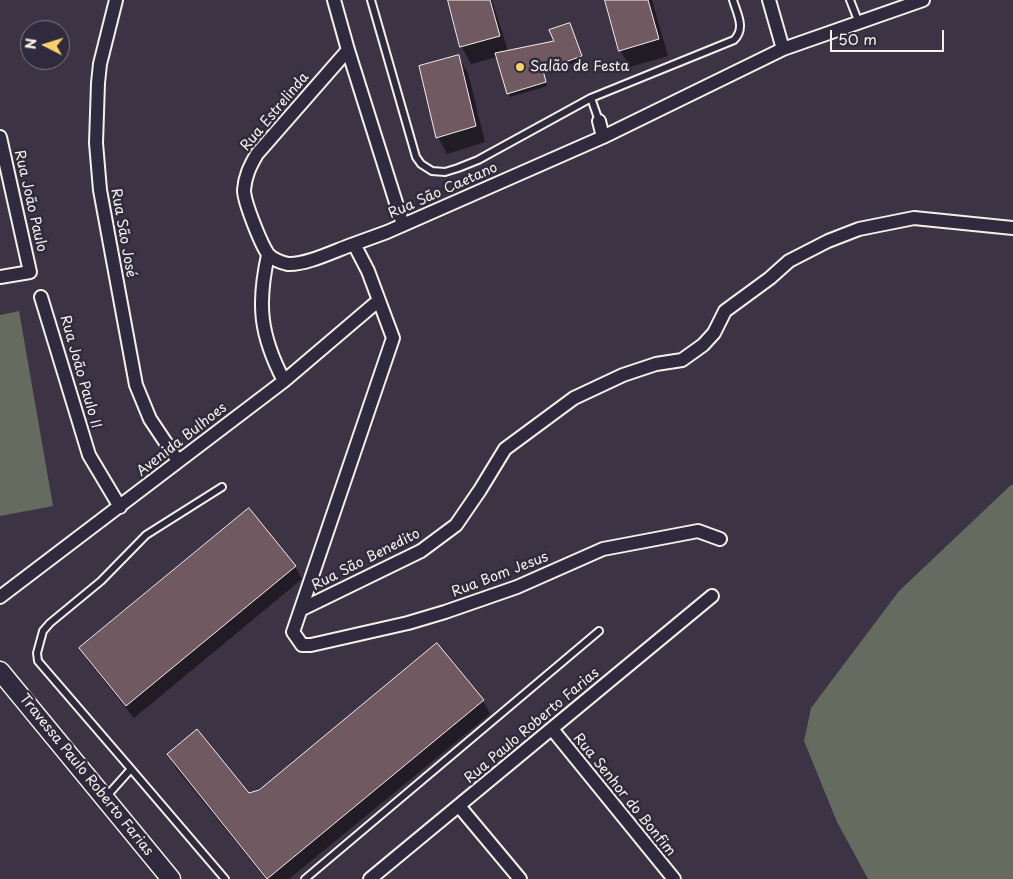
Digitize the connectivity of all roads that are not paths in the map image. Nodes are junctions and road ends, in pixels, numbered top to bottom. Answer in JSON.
{"nodes":[{"id":1,"x":116,"y":0,"type":"edge"},
{"id":2,"x":334,"y":0,"type":"edge"},
{"id":3,"x":371,"y":0,"type":"edge"},
{"id":4,"x":733,"y":0,"type":"edge"},
{"id":5,"x":769,"y":0,"type":"edge"},
{"id":6,"x":850,"y":0,"type":"edge"},
{"id":7,"x":923,"y":0,"type":"edge"},
{"id":8,"x":859,"y":23,"type":"junction"},
{"id":9,"x":783,"y":49,"type":"junction"},
{"id":10,"x":348,"y":50,"type":"junction"},
{"id":11,"x":591,"y":98,"type":"junction"},
{"id":12,"x":599,"y":121,"type":"joint"},
{"id":13,"x":0,"y":137,"type":"edge"},
{"id":14,"x":603,"y":137,"type":"junction"},
{"id":15,"x":403,"y":225,"type":"junction"},
{"id":16,"x":1013,"y":228,"type":"edge"},
{"id":17,"x":354,"y":244,"type":"junction"},
{"id":18,"x":268,"y":255,"type":"junction"},
{"id":19,"x":0,"y":277,"type":"edge"},
{"id":20,"x":41,"y":297,"type":"dead end"},
{"id":21,"x":378,"y":301,"type":"junction"},
{"id":22,"x":284,"y":381,"type":"junction"},
{"id":23,"x":178,"y":461,"type":"junction"},
{"id":24,"x":222,"y":488,"type":"dead end"},
{"id":25,"x":120,"y":507,"type":"junction"},
{"id":26,"x":720,"y":539,"type":"dead end"},
{"id":27,"x":5,"y":587,"type":"edge"},
{"id":28,"x":712,"y":596,"type":"dead end"},
{"id":29,"x":0,"y":597,"type":"edge"},
{"id":30,"x":302,"y":610,"type":"junction"},
{"id":31,"x":600,"y":631,"type":"dead end"},
{"id":32,"x":0,"y":671,"type":"edge"},
{"id":33,"x":552,"y":729,"type":"junction"},
{"id":34,"x":131,"y":769,"type":"junction"},
{"id":35,"x":106,"y":798,"type":"junction"},
{"id":36,"x":459,"y":806,"type":"junction"},
{"id":37,"x":171,"y":879,"type":"edge"},
{"id":38,"x":225,"y":879,"type":"edge"},
{"id":39,"x":305,"y":879,"type":"edge"},
{"id":40,"x":370,"y":879,"type":"edge"},
{"id":41,"x":520,"y":879,"type":"edge"},
{"id":42,"x":674,"y":879,"type":"edge"}],
"edges":[{"from":1,"to":23,"type":"street","name":"Rua São José"},
{"from":2,"to":10,"type":"street"},
{"from":3,"to":11,"type":"lane"},
{"from":4,"to":11,"type":"lane"},
{"from":5,"to":9,"type":"street"},
{"from":6,"to":8,"type":"lane"},
{"from":7,"to":8,"type":"street","name":"Rua São Caetano"},
{"from":8,"to":9,"type":"street","name":"Rua São Caetano"},
{"from":9,"to":14,"type":"street","name":"Rua São Caetano"},
{"from":10,"to":15,"type":"street"},
{"from":10,"to":18,"type":"street","name":"Rua Estrelinda"},
{"from":11,"to":12,"type":"lane"},
{"from":12,"to":14,"type":"street"},
{"from":13,"to":19,"type":"street","name":"Rua João Paulo"},
{"from":14,"to":15,"type":"street","name":"Rua São Caetano"},
{"from":15,"to":17,"type":"street","name":"Rua São Caetano"},
{"from":16,"to":30,"type":"street","name":"Rua São Benedito"},
{"from":17,"to":18,"type":"street"},
{"from":17,"to":21,"type":"street"},
{"from":18,"to":22,"type":"street"},
{"from":20,"to":25,"type":"street","name":"Rua João Paulo II"},
{"from":21,"to":22,"type":"street","name":"Avenida Bulhoes"},
{"from":21,"to":30,"type":"street"},
{"from":22,"to":23,"type":"street","name":"Avenida Bulhoes"},
{"from":23,"to":25,"type":"street","name":"Avenida Bulhoes"},
{"from":24,"to":34,"type":"lane"},
{"from":25,"to":27,"type":"street","name":"Avenida Bulhoes"},
{"from":26,"to":30,"type":"street","name":"Rua Bom Jesus"},
{"from":27,"to":29,"type":"street","name":"Avenida Bulhoes"},
{"from":28,"to":33,"type":"street","name":"Rua Paulo Roberto Farias"},
{"from":31,"to":39,"type":"lane"},
{"from":32,"to":35,"type":"street","name":"Travessa Paulo Roberto Farias"},
{"from":33,"to":36,"type":"street","name":"Rua Paulo Roberto Farias"},
{"from":33,"to":42,"type":"street","name":"Rua Senhor do Bonfim"},
{"from":34,"to":35,"type":"lane"},
{"from":34,"to":38,"type":"lane"},
{"from":35,"to":37,"type":"street","name":"Travessa Paulo Roberto Farias"},
{"from":36,"to":40,"type":"street","name":"Rua Paulo Roberto Farias"},
{"from":36,"to":41,"type":"street"}]}
